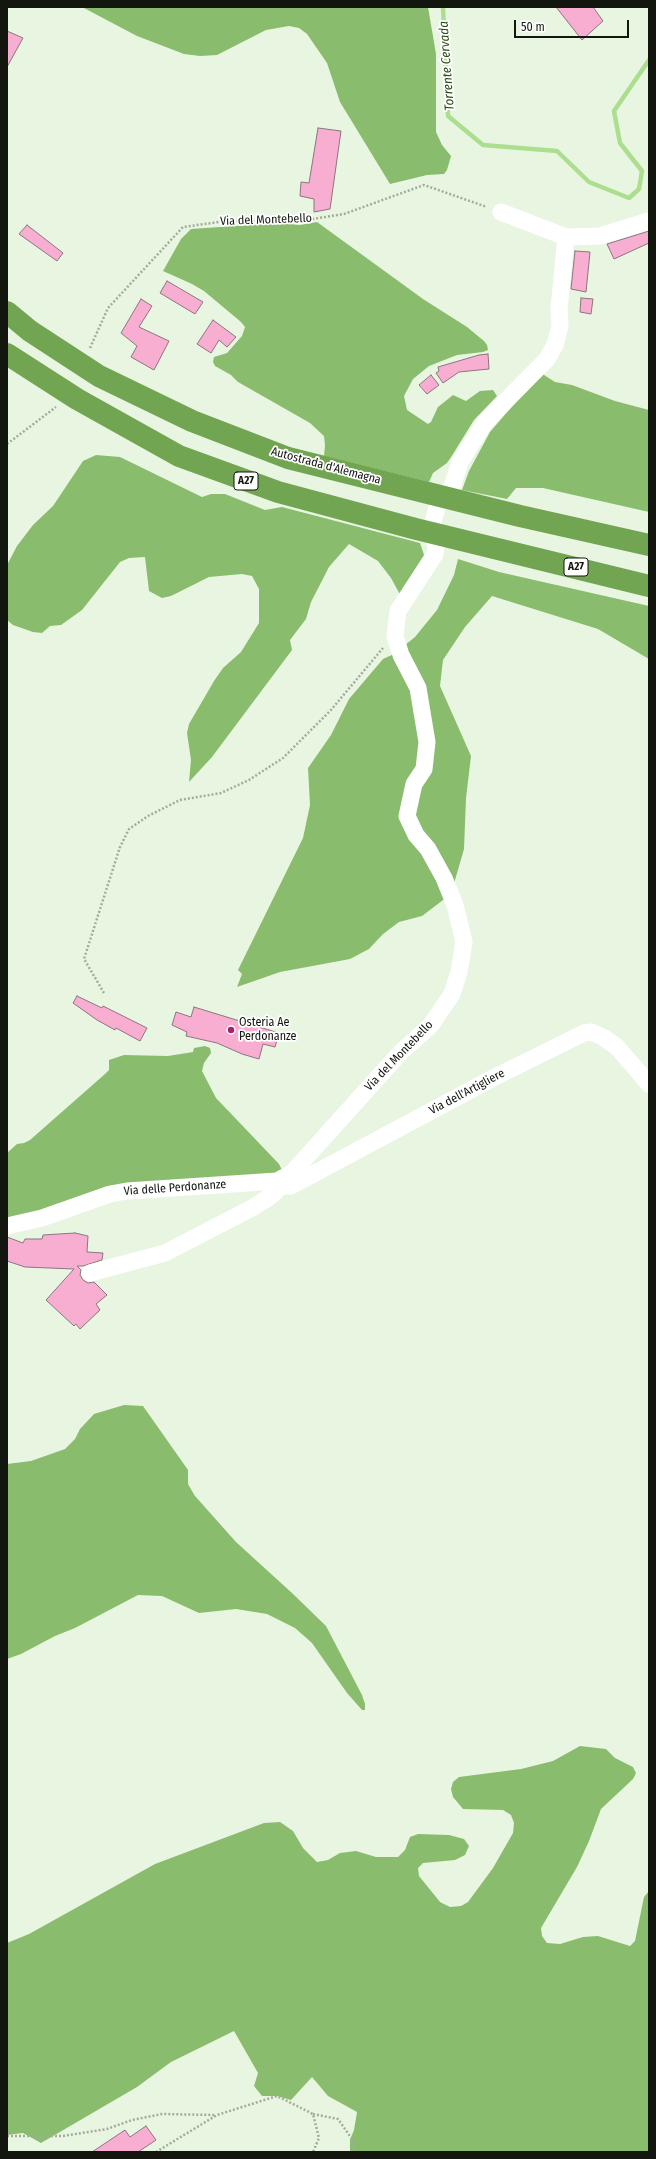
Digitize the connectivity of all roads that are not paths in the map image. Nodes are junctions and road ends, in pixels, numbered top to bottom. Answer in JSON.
{"nodes":[{"id":1,"x":501,"y":212,"type":"road end"},
{"id":2,"x":649,"y":221,"type":"edge"},
{"id":3,"x":566,"y":237,"type":"junction"},
{"id":4,"x":7,"y":312,"type":"edge"},
{"id":5,"x":9,"y":356,"type":"edge"},
{"id":6,"x":649,"y":546,"type":"edge"},
{"id":7,"x":649,"y":586,"type":"edge"},
{"id":8,"x":649,"y":1084,"type":"edge"},
{"id":9,"x":279,"y":1184,"type":"junction"},
{"id":10,"x":7,"y":1226,"type":"edge"},
{"id":11,"x":90,"y":1273,"type":"dead end"}],
"edges":[{"from":1,"to":3,"type":"street"},
{"from":2,"to":3,"type":"street"},
{"from":3,"to":9,"type":"street","name":"Via del Montebello"},
{"from":4,"to":6,"type":"highway","name":"Autostrada d'Alemagna"},
{"from":5,"to":7,"type":"highway","number":"A27"},
{"from":8,"to":9,"type":"street","name":"Via dell'Artigliere"},
{"from":9,"to":10,"type":"street","name":"Via delle Perdonanze"},
{"from":9,"to":11,"type":"street","name":"Via del Montebello"}]}
